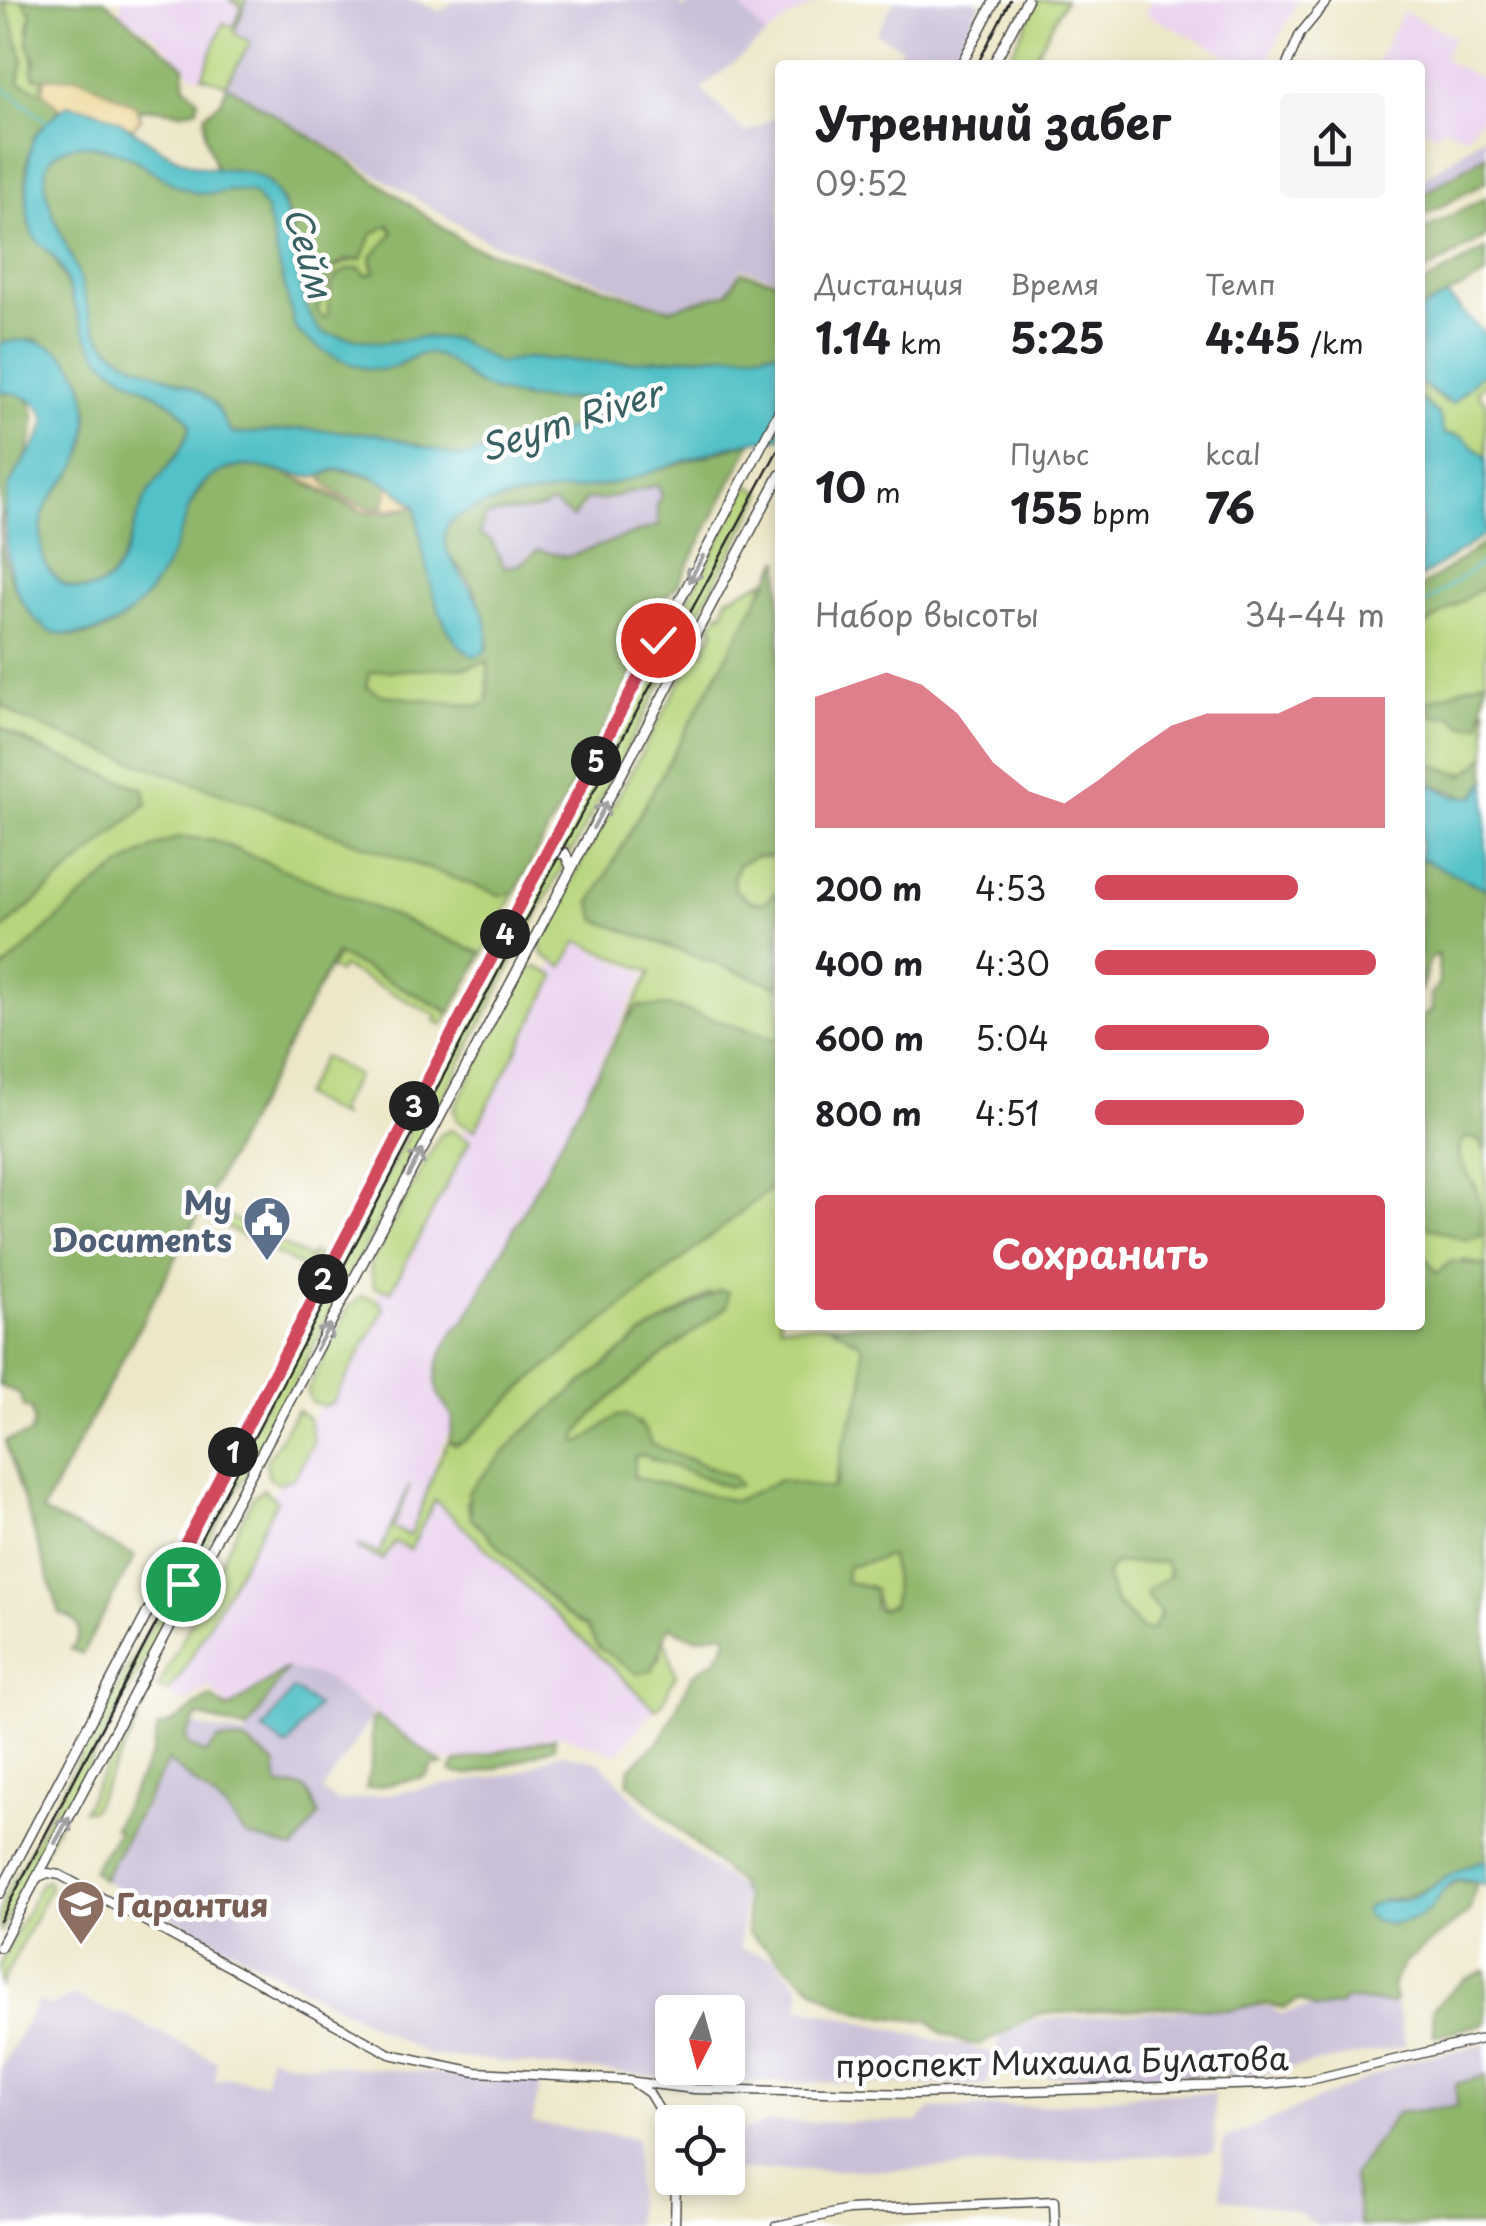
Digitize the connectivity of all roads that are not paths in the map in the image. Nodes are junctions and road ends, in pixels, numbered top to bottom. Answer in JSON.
{"nodes":[{"id":1,"x":996,"y":0,"type":"edge"},
{"id":2,"x":1027,"y":0,"type":"edge"},
{"id":3,"x":1328,"y":0,"type":"edge"},
{"id":4,"x":965,"y":60,"type":"edge"},
{"id":5,"x":996,"y":60,"type":"edge"},
{"id":6,"x":1289,"y":60,"type":"edge"},
{"id":7,"x":775,"y":420,"type":"edge"},
{"id":8,"x":775,"y":486,"type":"edge"},
{"id":9,"x":547,"y":856,"type":"junction"},
{"id":10,"x":571,"y":870,"type":"junction"},
{"id":11,"x":182,"y":1550,"type":"junction"},
{"id":12,"x":206,"y":1560,"type":"junction"},
{"id":13,"x":158,"y":1596,"type":"junction"},
{"id":14,"x":181,"y":1608,"type":"junction"},
{"id":15,"x":36,"y":1878,"type":"junction"},
{"id":16,"x":0,"y":1893,"type":"edge"},
{"id":17,"x":0,"y":1947,"type":"edge"},
{"id":18,"x":1486,"y":2038,"type":"edge"},
{"id":19,"x":635,"y":2082,"type":"junction"},
{"id":20,"x":657,"y":2105,"type":"edge"},
{"id":21,"x":676,"y":2195,"type":"edge"},
{"id":22,"x":675,"y":2226,"type":"edge"},
{"id":23,"x":776,"y":2226,"type":"edge"},
{"id":24,"x":1055,"y":2226,"type":"edge"}],
"edges":[{"from":1,"to":4,"type":"main road"},
{"from":2,"to":5,"type":"main road"},
{"from":3,"to":6,"type":"street"},
{"from":7,"to":9,"type":"main road","one_way":true},
{"from":10,"to":8,"type":"main road","one_way":true},
{"from":9,"to":10,"type":"main road"},
{"from":9,"to":11,"type":"main road"},
{"from":12,"to":10,"type":"main road","one_way":true},
{"from":11,"to":12,"type":"main road"},
{"from":11,"to":13,"type":"main road"},
{"from":12,"to":14,"type":"main road"},
{"from":13,"to":14,"type":"main road"},
{"from":13,"to":16,"type":"main road"},
{"from":15,"to":14,"type":"main road","one_way":true},
{"from":15,"to":17,"type":"main road"},
{"from":15,"to":19,"type":"street","name":"проспект Михаила Булатова"},
{"from":18,"to":19,"type":"street","name":"проспект Михаила Булатова"},
{"from":19,"to":20,"type":"street"},
{"from":21,"to":22,"type":"street"},
{"from":23,"to":24,"type":"street"}]}
